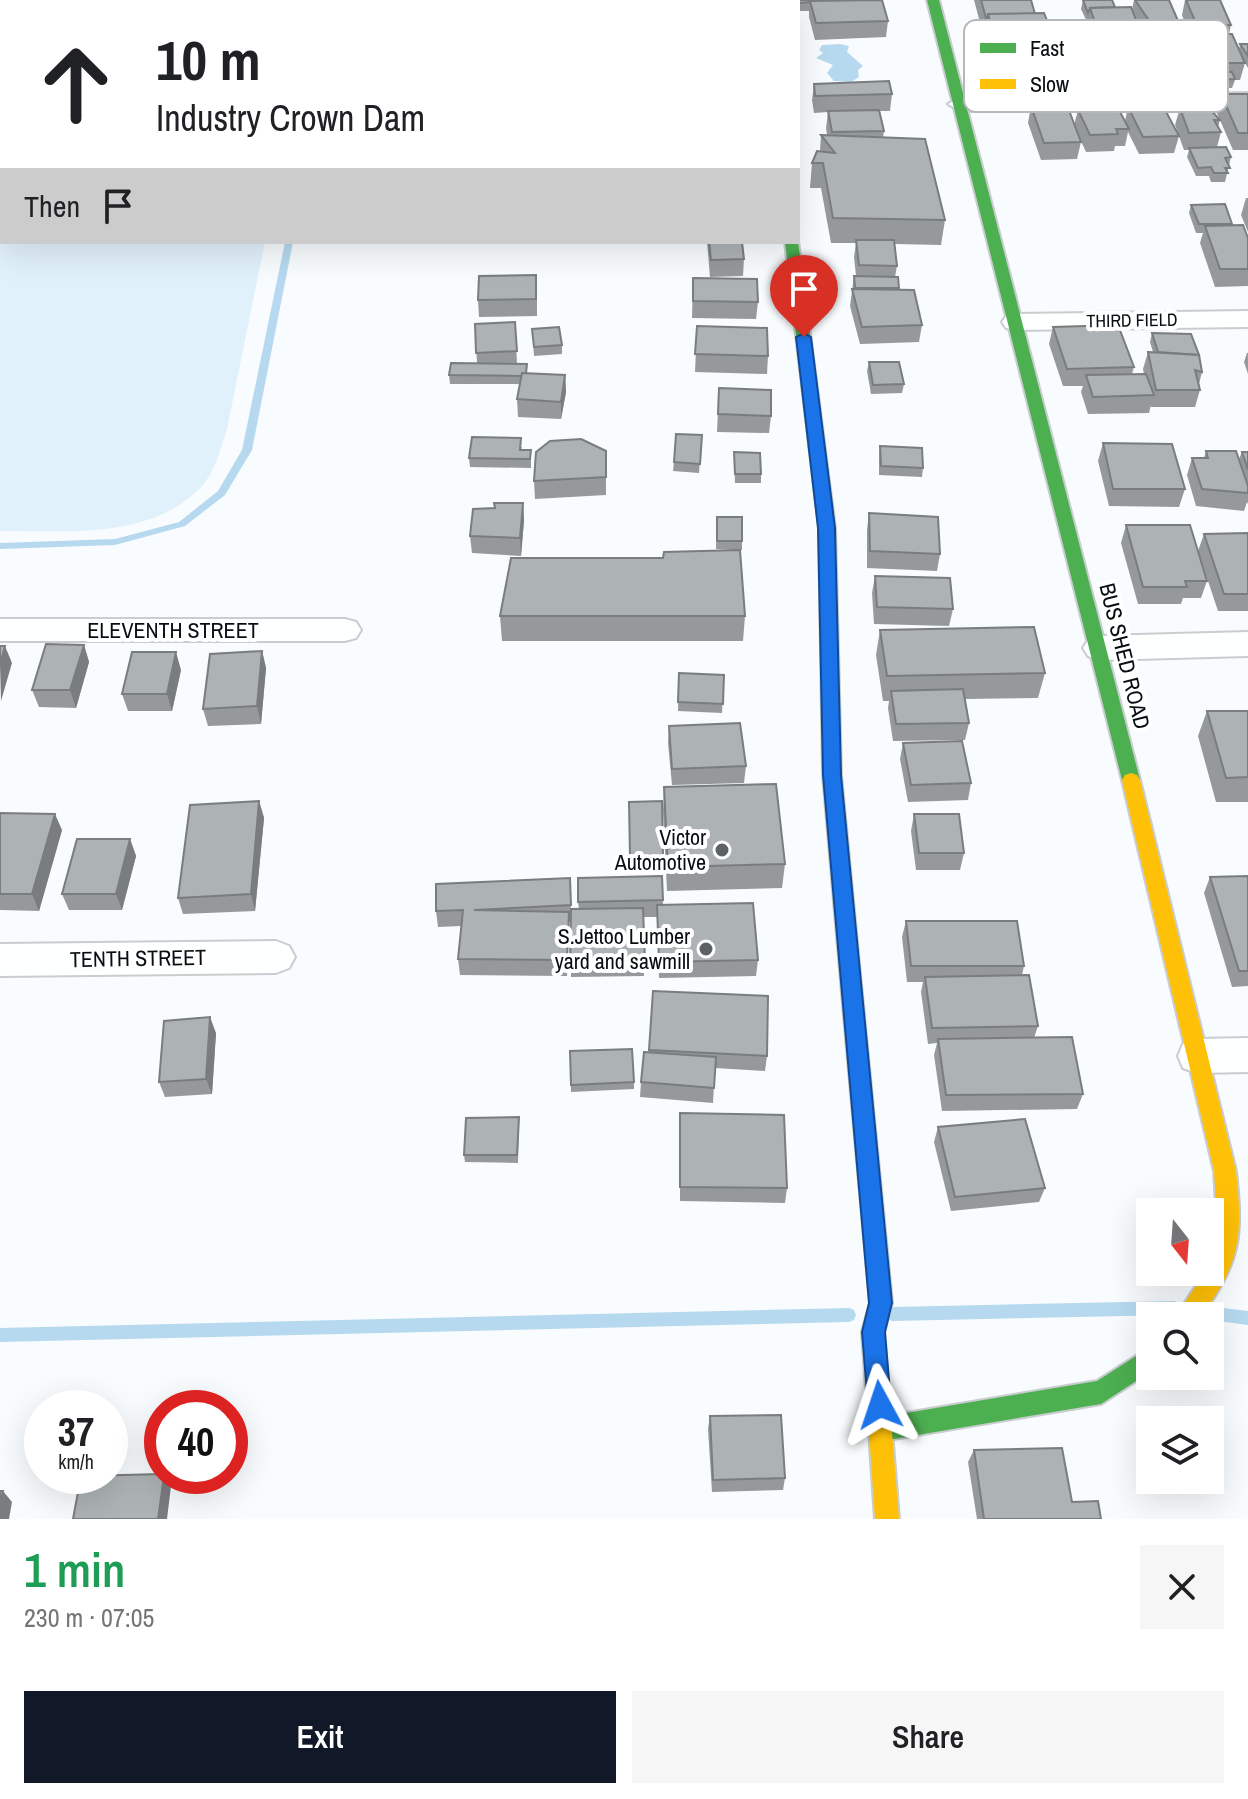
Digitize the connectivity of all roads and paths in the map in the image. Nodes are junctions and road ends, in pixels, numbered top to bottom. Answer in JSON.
{"nodes":[{"id":1,"x":933,"y":0,"type":"edge"},
{"id":2,"x":1228,"y":100,"type":"edge"},
{"id":3,"x":1248,"y":100,"type":"edge"},
{"id":4,"x":960,"y":104,"type":"junction"},
{"id":5,"x":964,"y":104,"type":"edge"},
{"id":6,"x":792,"y":244,"type":"edge"},
{"id":7,"x":1248,"y":319,"type":"edge"},
{"id":8,"x":1016,"y":322,"type":"junction"},
{"id":9,"x":0,"y":630,"type":"edge"},
{"id":10,"x":345,"y":630,"type":"dead end"},
{"id":11,"x":1248,"y":644,"type":"edge"},
{"id":12,"x":1099,"y":648,"type":"junction"},
{"id":13,"x":276,"y":957,"type":"dead end"},
{"id":14,"x":0,"y":960,"type":"edge"},
{"id":15,"x":1248,"y":1055,"type":"edge"},
{"id":16,"x":1197,"y":1056,"type":"junction"},
{"id":17,"x":1199,"y":1302,"type":"edge"},
{"id":18,"x":1136,"y":1368,"type":"edge"},
{"id":19,"x":882,"y":1429,"type":"junction"},
{"id":20,"x":887,"y":1519,"type":"edge"}],
"edges":[{"from":1,"to":4,"type":"street","name":"BUS SHED ROAD"},
{"from":2,"to":3,"type":"street"},
{"from":4,"to":5,"type":"street"},
{"from":4,"to":8,"type":"street","name":"BUS SHED ROAD"},
{"from":6,"to":19,"type":"street"},
{"from":7,"to":8,"type":"street","name":"THIRD FIELD"},
{"from":8,"to":12,"type":"street","name":"BUS SHED ROAD"},
{"from":9,"to":10,"type":"street","name":"ELEVENTH STREET"},
{"from":11,"to":12,"type":"street"},
{"from":12,"to":16,"type":"street","name":"BUS SHED ROAD"},
{"from":13,"to":14,"type":"street","name":"TENTH STREET"},
{"from":15,"to":16,"type":"street"},
{"from":16,"to":17,"type":"street","name":"BUS SHED ROAD"},
{"from":18,"to":19,"type":"street"},
{"from":19,"to":20,"type":"street"}]}
